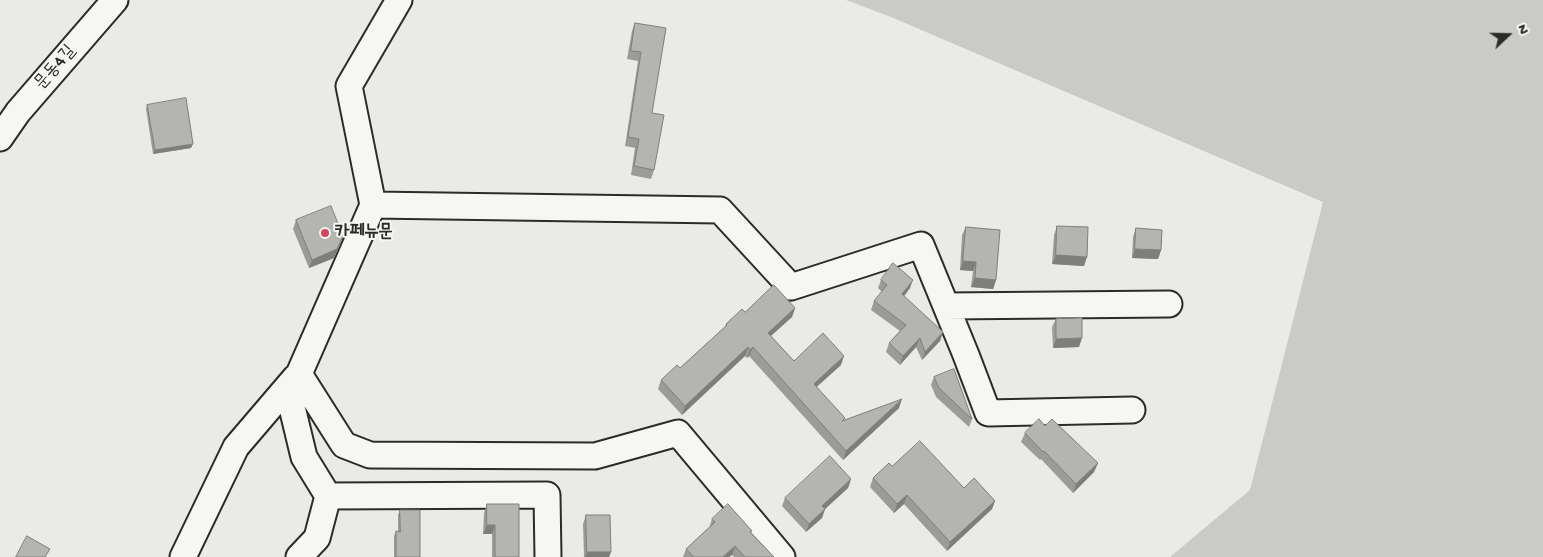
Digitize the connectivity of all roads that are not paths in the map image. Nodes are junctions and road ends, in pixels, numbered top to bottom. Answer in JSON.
{"nodes":[{"id":1,"x":115,"y":0,"type":"edge"},
{"id":2,"x":399,"y":0,"type":"edge"},
{"id":3,"x":0,"y":138,"type":"edge"},
{"id":4,"x":373,"y":206,"type":"junction"},
{"id":5,"x":1169,"y":304,"type":"dead end"},
{"id":6,"x":946,"y":306,"type":"junction"},
{"id":7,"x":299,"y":374,"type":"junction"},
{"id":8,"x":1132,"y":410,"type":"dead end"},
{"id":9,"x":328,"y":496,"type":"junction"},
{"id":10,"x":183,"y":557,"type":"edge"},
{"id":11,"x":299,"y":557,"type":"edge"},
{"id":12,"x":548,"y":557,"type":"edge"},
{"id":13,"x":782,"y":557,"type":"edge"}],
"edges":[{"from":1,"to":3,"type":"street","name":"문동4길"},
{"from":2,"to":4,"type":"street"},
{"from":4,"to":6,"type":"street"},
{"from":4,"to":7,"type":"street"},
{"from":5,"to":6,"type":"street"},
{"from":6,"to":8,"type":"street"},
{"from":7,"to":9,"type":"street"},
{"from":7,"to":10,"type":"street"},
{"from":7,"to":13,"type":"street"},
{"from":9,"to":11,"type":"street"},
{"from":9,"to":12,"type":"street"}]}
